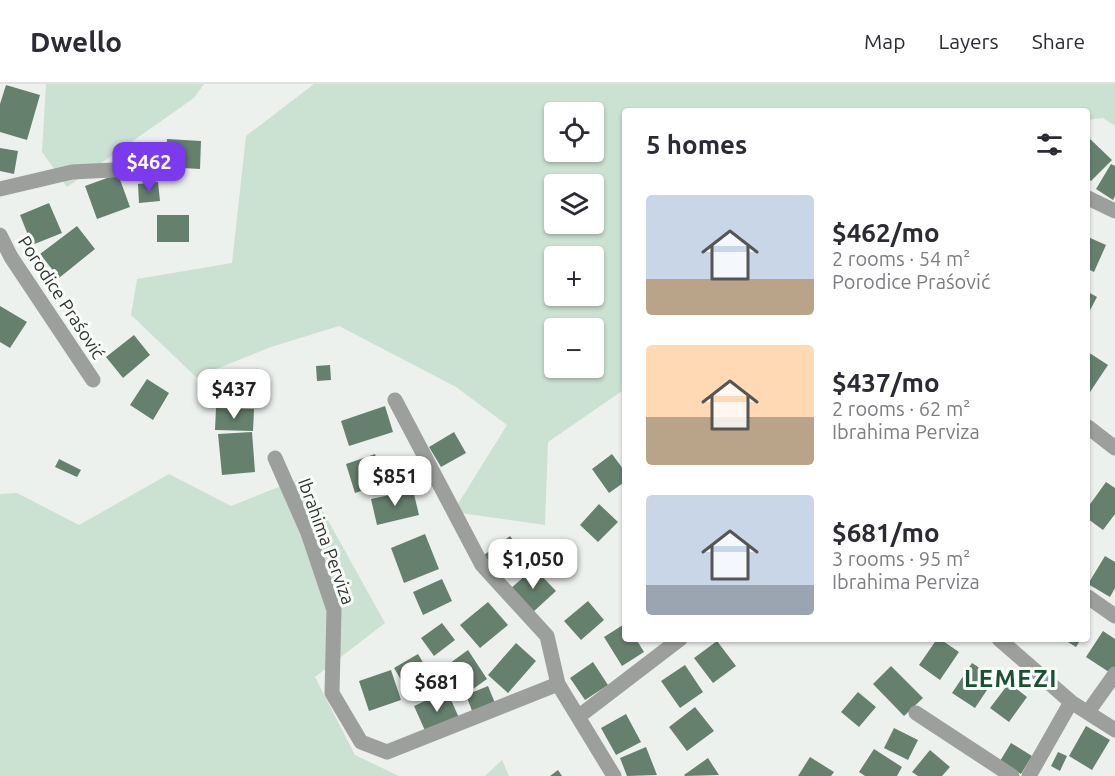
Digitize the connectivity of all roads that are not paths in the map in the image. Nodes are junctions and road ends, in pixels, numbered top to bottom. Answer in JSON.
{"nodes":[{"id":1,"x":133,"y":169,"type":"dead end"},
{"id":2,"x":0,"y":189,"type":"edge"},
{"id":3,"x":1090,"y":199,"type":"edge"},
{"id":4,"x":1115,"y":211,"type":"edge"},
{"id":5,"x":0,"y":235,"type":"edge"},
{"id":6,"x":93,"y":380,"type":"dead end"},
{"id":7,"x":395,"y":400,"type":"dead end"},
{"id":8,"x":1090,"y":429,"type":"edge"},
{"id":9,"x":1115,"y":448,"type":"edge"},
{"id":10,"x":275,"y":458,"type":"dead end"},
{"id":11,"x":1090,"y":598,"type":"edge"},
{"id":12,"x":1115,"y":616,"type":"edge"},
{"id":13,"x":676,"y":642,"type":"edge"},
{"id":14,"x":1002,"y":642,"type":"edge"},
{"id":15,"x":1115,"y":674,"type":"edge"},
{"id":16,"x":558,"y":684,"type":"junction"},
{"id":17,"x":1071,"y":702,"type":"junction"},
{"id":18,"x":1088,"y":712,"type":"junction"},
{"id":19,"x":916,"y":713,"type":"dead end"},
{"id":20,"x":578,"y":717,"type":"junction"},
{"id":21,"x":1115,"y":730,"type":"edge"},
{"id":22,"x":614,"y":776,"type":"edge"},
{"id":23,"x":1012,"y":776,"type":"edge"},
{"id":24,"x":1029,"y":776,"type":"edge"}],
"edges":[{"from":1,"to":2,"type":"street"},
{"from":3,"to":4,"type":"street"},
{"from":5,"to":6,"type":"street","name":"Porodice Praśović"},
{"from":7,"to":16,"type":"street"},
{"from":8,"to":9,"type":"street"},
{"from":10,"to":16,"type":"street","name":"Ibrahima Perviza"},
{"from":11,"to":12,"type":"street"},
{"from":13,"to":20,"type":"street"},
{"from":14,"to":17,"type":"street"},
{"from":15,"to":18,"type":"street"},
{"from":16,"to":20,"type":"street"},
{"from":17,"to":18,"type":"street"},
{"from":17,"to":24,"type":"street"},
{"from":18,"to":21,"type":"street"},
{"from":19,"to":23,"type":"street"},
{"from":20,"to":22,"type":"street"}]}
